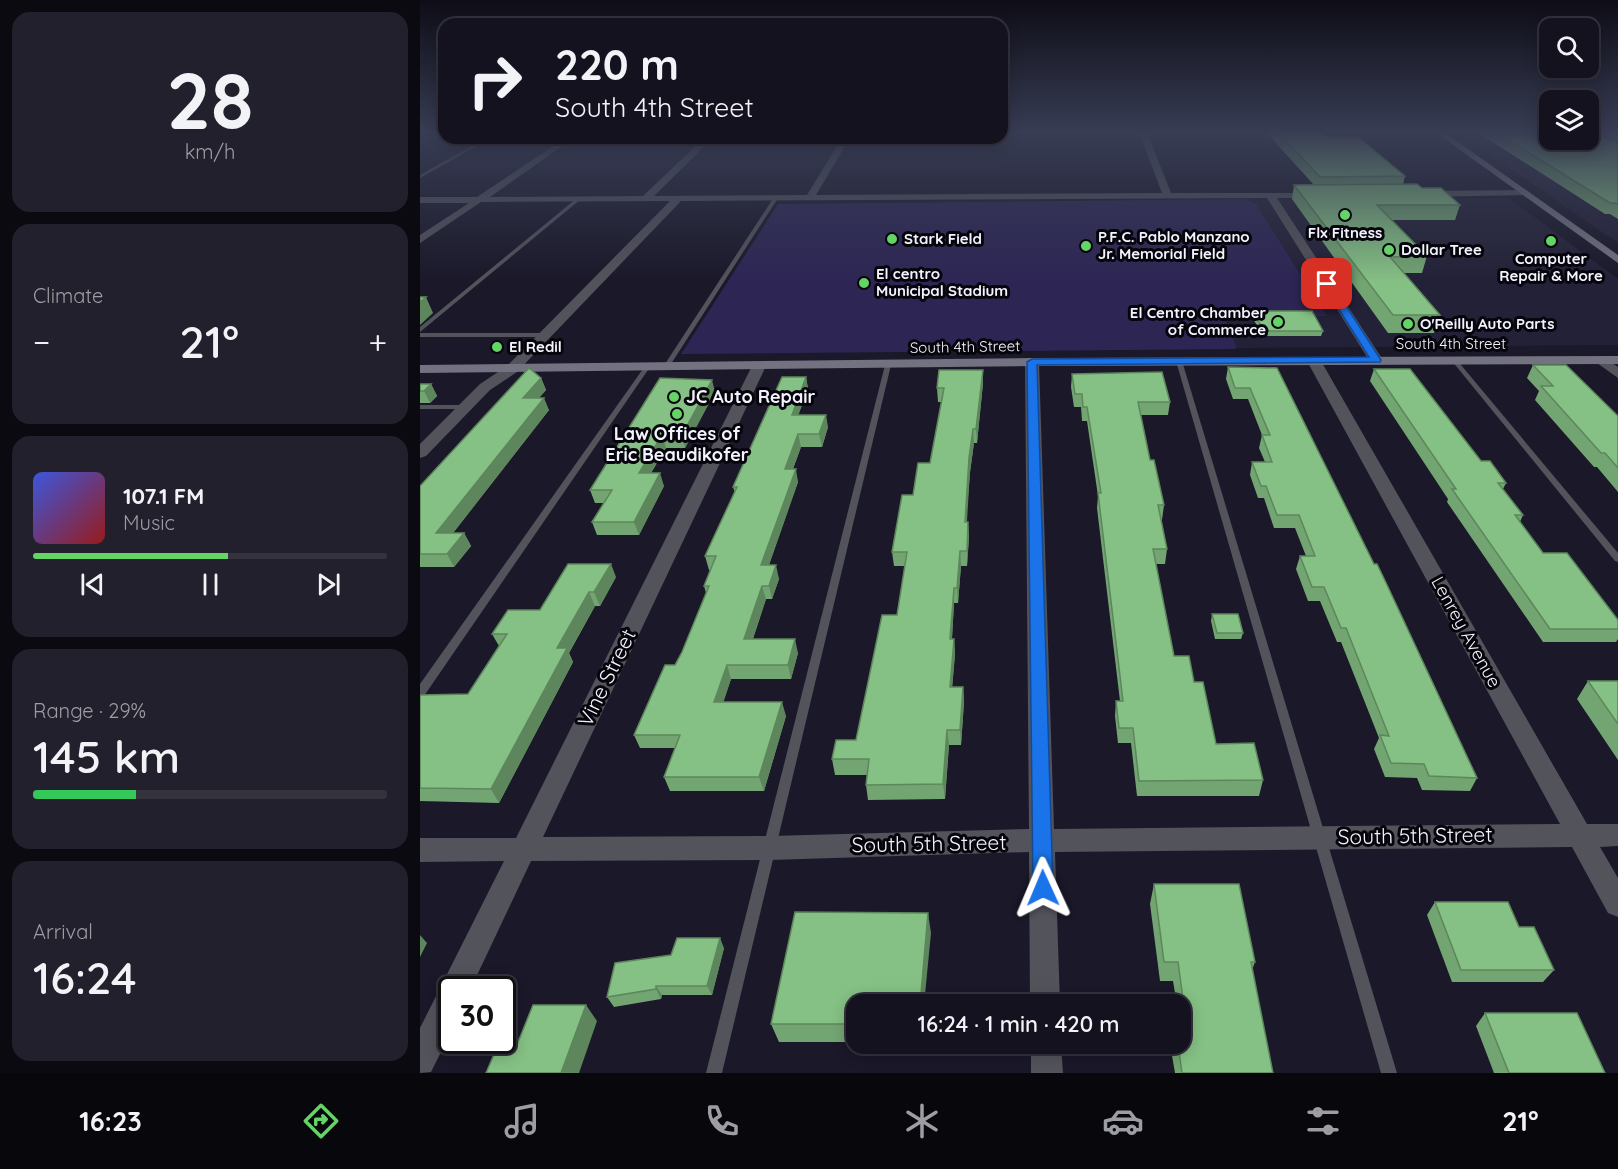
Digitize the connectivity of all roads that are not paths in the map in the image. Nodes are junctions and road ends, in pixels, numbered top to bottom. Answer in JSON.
{"nodes":[{"id":1,"x":505,"y":182,"type":"edge"},
{"id":2,"x":663,"y":182,"type":"edge"},
{"id":3,"x":820,"y":182,"type":"edge"},
{"id":4,"x":1163,"y":182,"type":"edge"},
{"id":5,"x":1510,"y":182,"type":"edge"},
{"id":6,"x":1525,"y":193,"type":"junction"},
{"id":7,"x":1409,"y":194,"type":"edge"},
{"id":8,"x":1270,"y":195,"type":"junction"},
{"id":9,"x":1328,"y":195,"type":"edge"},
{"id":10,"x":1168,"y":196,"type":"junction"},
{"id":11,"x":776,"y":198,"type":"junction"},
{"id":12,"x":810,"y":198,"type":"junction"},
{"id":13,"x":579,"y":199,"type":"junction"},
{"id":14,"x":645,"y":199,"type":"junction"},
{"id":15,"x":678,"y":199,"type":"junction"},
{"id":16,"x":420,"y":200,"type":"edge"},
{"id":17,"x":479,"y":200,"type":"junction"},
{"id":18,"x":420,"y":240,"type":"edge"},
{"id":19,"x":1618,"y":260,"type":"edge"},
{"id":20,"x":420,"y":330,"type":"edge"},
{"id":21,"x":420,"y":335,"type":"edge"},
{"id":22,"x":547,"y":335,"type":"junction"},
{"id":23,"x":1376,"y":360,"type":"junction"},
{"id":24,"x":1454,"y":360,"type":"junction"},
{"id":25,"x":1602,"y":360,"type":"junction"},
{"id":26,"x":1618,"y":360,"type":"edge"},
{"id":27,"x":1179,"y":361,"type":"junction"},
{"id":28,"x":1314,"y":361,"type":"junction"},
{"id":29,"x":1032,"y":362,"type":"junction"},
{"id":30,"x":888,"y":365,"type":"junction"},
{"id":31,"x":759,"y":366,"type":"junction"},
{"id":32,"x":647,"y":367,"type":"junction"},
{"id":33,"x":666,"y":367,"type":"junction"},
{"id":34,"x":420,"y":369,"type":"edge"},
{"id":35,"x":512,"y":369,"type":"junction"},
{"id":36,"x":1618,"y":374,"type":"edge"},
{"id":37,"x":420,"y":407,"type":"edge"},
{"id":38,"x":464,"y":407,"type":"junction"},
{"id":39,"x":420,"y":453,"type":"edge"},
{"id":40,"x":1618,"y":559,"type":"edge"},
{"id":41,"x":420,"y":693,"type":"edge"},
{"id":42,"x":1579,"y":834,"type":"junction"},
{"id":43,"x":1618,"y":834,"type":"edge"},
{"id":44,"x":1319,"y":837,"type":"junction"},
{"id":45,"x":1042,"y":842,"type":"junction"},
{"id":46,"x":770,"y":848,"type":"junction"},
{"id":47,"x":523,"y":849,"type":"junction"},
{"id":48,"x":420,"y":850,"type":"edge"},
{"id":49,"x":1618,"y":904,"type":"edge"},
{"id":50,"x":462,"y":976,"type":"edge"},
{"id":51,"x":1045,"y":994,"type":"edge"},
{"id":52,"x":438,"y":1024,"type":"edge"},
{"id":53,"x":1046,"y":1054,"type":"edge"},
{"id":54,"x":420,"y":1061,"type":"edge"},
{"id":55,"x":714,"y":1073,"type":"edge"},
{"id":56,"x":1047,"y":1073,"type":"edge"},
{"id":57,"x":1389,"y":1073,"type":"edge"}],
"edges":[{"from":1,"to":17,"type":"street"},
{"from":2,"to":14,"type":"street"},
{"from":3,"to":12,"type":"street"},
{"from":4,"to":10,"type":"street"},
{"from":5,"to":6,"type":"main road"},
{"from":6,"to":7,"type":"street"},
{"from":6,"to":19,"type":"main road"},
{"from":8,"to":9,"type":"street"},
{"from":8,"to":10,"type":"street"},
{"from":8,"to":23,"type":"street"},
{"from":10,"to":12,"type":"street"},
{"from":11,"to":12,"type":"street"},
{"from":11,"to":15,"type":"street"},
{"from":11,"to":33,"type":"lane"},
{"from":13,"to":14,"type":"street"},
{"from":13,"to":17,"type":"street"},
{"from":13,"to":20,"type":"lane"},
{"from":14,"to":15,"type":"street"},
{"from":15,"to":22,"type":"street"},
{"from":16,"to":17,"type":"street"},
{"from":17,"to":18,"type":"street"},
{"from":21,"to":22,"type":"lane"},
{"from":22,"to":35,"type":"street"},
{"from":23,"to":24,"type":"main road","name":"South 4th Street"},
{"from":23,"to":28,"type":"main road","name":"South 4th Street"},
{"from":24,"to":25,"type":"main road","name":"South 4th Street"},
{"from":24,"to":40,"type":"lane"},
{"from":25,"to":26,"type":"main road","name":"South 4th Street"},
{"from":25,"to":36,"type":"street"},
{"from":27,"to":28,"type":"main road","name":"South 4th Street"},
{"from":27,"to":29,"type":"main road","name":"South 4th Street"},
{"from":27,"to":44,"type":"lane"},
{"from":28,"to":42,"type":"street","name":"Lenrey Avenue"},
{"from":29,"to":30,"type":"main road","name":"South 4th Street"},
{"from":29,"to":45,"type":"street"},
{"from":30,"to":31,"type":"main road","name":"South 4th Street"},
{"from":30,"to":46,"type":"lane"},
{"from":31,"to":33,"type":"main road","name":"South 4th Street"},
{"from":31,"to":47,"type":"street","name":"Vine Street"},
{"from":32,"to":33,"type":"main road","name":"South 4th Street"},
{"from":32,"to":35,"type":"main road","name":"South 4th Street"},
{"from":32,"to":41,"type":"lane"},
{"from":34,"to":35,"type":"main road","name":"South 4th Street"},
{"from":35,"to":38,"type":"street"},
{"from":37,"to":38,"type":"lane"},
{"from":38,"to":39,"type":"street"},
{"from":42,"to":43,"type":"street","name":"South 5th Street"},
{"from":42,"to":44,"type":"street","name":"South 5th Street"},
{"from":42,"to":49,"type":"street","name":"Lenrey Avenue"},
{"from":44,"to":45,"type":"street","name":"South 5th Street"},
{"from":44,"to":57,"type":"lane"},
{"from":45,"to":46,"type":"street","name":"South 5th Street"},
{"from":45,"to":51,"type":"street"},
{"from":46,"to":47,"type":"street","name":"South 5th Street"},
{"from":46,"to":55,"type":"lane"},
{"from":47,"to":48,"type":"street","name":"South 5th Street"},
{"from":47,"to":50,"type":"street","name":"Vine Street"},
{"from":52,"to":54,"type":"street"},
{"from":53,"to":56,"type":"street"}]}
